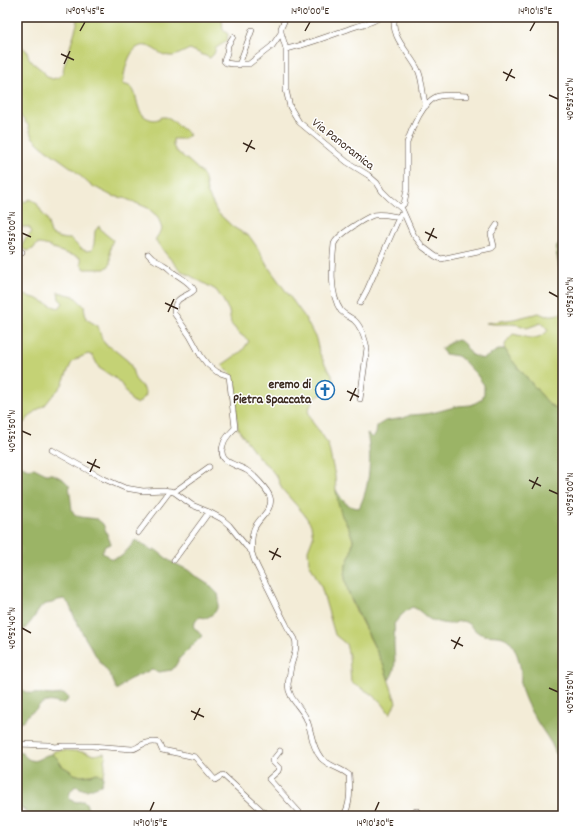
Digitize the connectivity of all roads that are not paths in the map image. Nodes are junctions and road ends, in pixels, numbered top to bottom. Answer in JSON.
{"nodes":[{"id":1,"x":286,"y":17,"type":"edge"},
{"id":2,"x":380,"y":17,"type":"edge"},
{"id":3,"x":395,"y":17,"type":"edge"},
{"id":4,"x":252,"y":30,"type":"dead end"},
{"id":5,"x":281,"y":33,"type":"junction"},
{"id":6,"x":233,"y":37,"type":"dead end"},
{"id":7,"x":286,"y":49,"type":"junction"},
{"id":8,"x":239,"y":64,"type":"junction"},
{"id":9,"x":467,"y":96,"type":"dead end"},
{"id":10,"x":426,"y":106,"type":"junction"},
{"id":11,"x":401,"y":208,"type":"junction"},
{"id":12,"x":399,"y":217,"type":"junction"},
{"id":13,"x":497,"y":225,"type":"dead end"},
{"id":14,"x":17,"y":249,"type":"edge"},
{"id":15,"x":22,"y":252,"type":"dead end"},
{"id":16,"x":148,"y":254,"type":"dead end"},
{"id":17,"x":360,"y":302,"type":"dead end"},
{"id":18,"x":360,"y":399,"type":"dead end"},
{"id":19,"x":52,"y":450,"type":"dead end"},
{"id":20,"x":209,"y":467,"type":"dead end"},
{"id":21,"x":172,"y":491,"type":"junction"},
{"id":22,"x":208,"y":512,"type":"junction"},
{"id":23,"x":138,"y":533,"type":"dead end"},
{"id":24,"x":252,"y":551,"type":"junction"},
{"id":25,"x":174,"y":560,"type":"dead end"},
{"id":26,"x":17,"y":744,"type":"edge"},
{"id":27,"x":280,"y":751,"type":"dead end"},
{"id":28,"x":268,"y":816,"type":"edge"},
{"id":29,"x":300,"y":816,"type":"edge"},
{"id":30,"x":343,"y":816,"type":"edge"},
{"id":31,"x":400,"y":816,"type":"edge"},
{"id":32,"x":420,"y":816,"type":"edge"}],
"edges":[{"from":1,"to":5,"type":"street"},
{"from":2,"to":7,"type":"street"},
{"from":3,"to":10,"type":"street"},
{"from":4,"to":8,"type":"street"},
{"from":5,"to":7,"type":"street","name":"Via Panoramica"},
{"from":5,"to":8,"type":"street"},
{"from":6,"to":8,"type":"street"},
{"from":7,"to":11,"type":"street","name":"Via Panoramica"},
{"from":9,"to":10,"type":"street"},
{"from":10,"to":11,"type":"street"},
{"from":11,"to":12,"type":"street"},
{"from":11,"to":13,"type":"street"},
{"from":12,"to":17,"type":"street"},
{"from":12,"to":18,"type":"street"},
{"from":14,"to":15,"type":"street"},
{"from":16,"to":24,"type":"street"},
{"from":19,"to":21,"type":"street"},
{"from":20,"to":21,"type":"street"},
{"from":21,"to":22,"type":"street"},
{"from":21,"to":23,"type":"street"},
{"from":22,"to":24,"type":"street"},
{"from":22,"to":25,"type":"street"},
{"from":24,"to":30,"type":"street"},
{"from":26,"to":28,"type":"street"},
{"from":27,"to":29,"type":"street"},
{"from":31,"to":32,"type":"street"}]}
